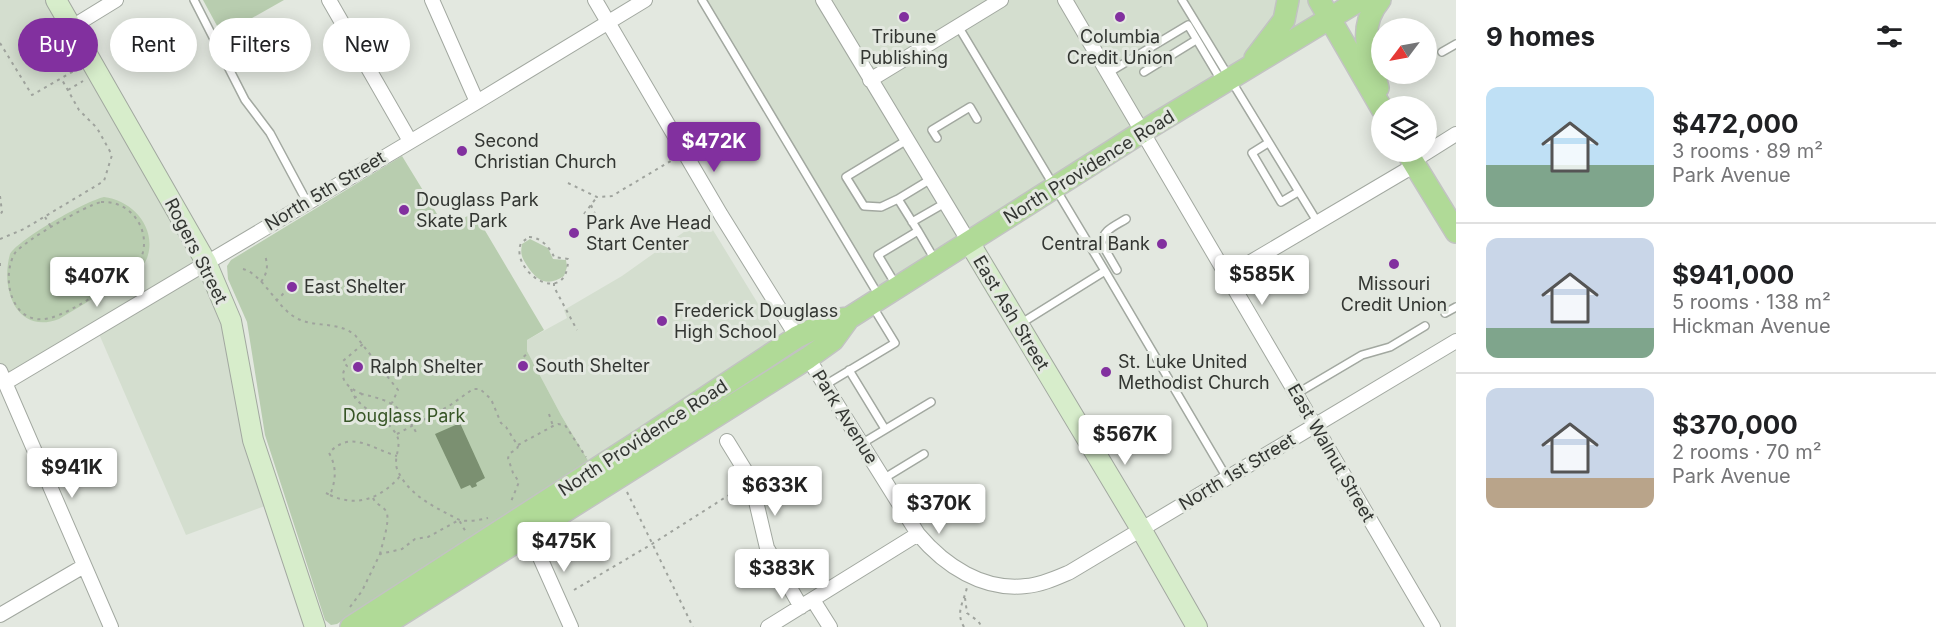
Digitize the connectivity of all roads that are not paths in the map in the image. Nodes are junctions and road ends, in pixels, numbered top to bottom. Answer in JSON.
{"nodes":[{"id":1,"x":56,"y":0,"type":"edge"},
{"id":2,"x":116,"y":0,"type":"edge"},
{"id":3,"x":194,"y":0,"type":"edge"},
{"id":4,"x":329,"y":0,"type":"edge"},
{"id":5,"x":432,"y":0,"type":"edge"},
{"id":6,"x":595,"y":0,"type":"edge"},
{"id":7,"x":645,"y":0,"type":"edge"},
{"id":8,"x":702,"y":0,"type":"edge"},
{"id":9,"x":823,"y":0,"type":"edge"},
{"id":10,"x":1001,"y":0,"type":"edge"},
{"id":11,"x":1182,"y":0,"type":"edge"},
{"id":12,"x":1288,"y":0,"type":"edge"},
{"id":13,"x":1360,"y":0,"type":"edge"},
{"id":14,"x":1380,"y":0,"type":"edge"},
{"id":15,"x":1069,"y":3,"type":"edge"},
{"id":16,"x":1324,"y":9,"type":"edge"},
{"id":17,"x":67,"y":18,"type":"edge"},
{"id":18,"x":87,"y":18,"type":"edge"},
{"id":19,"x":608,"y":23,"type":"junction"},
{"id":20,"x":958,"y":26,"type":"junction"},
{"id":21,"x":1197,"y":40,"type":"junction"},
{"id":22,"x":1456,"y":44,"type":"edge"},
{"id":23,"x":1442,"y":52,"type":"dead end"},
{"id":24,"x":98,"y":72,"type":"edge"},
{"id":25,"x":1144,"y":72,"type":"dead end"},
{"id":26,"x":1108,"y":73,"type":"junction"},
{"id":27,"x":1232,"y":77,"type":"junction"},
{"id":28,"x":870,"y":80,"type":"junction"},
{"id":29,"x":1375,"y":96,"type":"edge"},
{"id":30,"x":1379,"y":96,"type":"edge"},
{"id":31,"x":477,"y":102,"type":"junction"},
{"id":32,"x":977,"y":119,"type":"dead end"},
{"id":33,"x":1142,"y":132,"type":"junction"},
{"id":34,"x":1456,"y":134,"type":"edge"},
{"id":35,"x":937,"y":138,"type":"dead end"},
{"id":36,"x":907,"y":140,"type":"junction"},
{"id":37,"x":410,"y":141,"type":"junction"},
{"id":38,"x":1268,"y":143,"type":"junction"},
{"id":39,"x":1437,"y":145,"type":"edge"},
{"id":40,"x":1408,"y":162,"type":"edge"},
{"id":41,"x":1414,"y":162,"type":"edge"},
{"id":42,"x":931,"y":179,"type":"junction"},
{"id":43,"x":1055,"y":188,"type":"junction"},
{"id":44,"x":1298,"y":192,"type":"junction"},
{"id":45,"x":898,"y":199,"type":"junction"},
{"id":46,"x":307,"y":202,"type":"junction"},
{"id":47,"x":945,"y":203,"type":"junction"},
{"id":48,"x":1126,"y":219,"type":"dead end"},
{"id":49,"x":912,"y":222,"type":"junction"},
{"id":50,"x":1318,"y":223,"type":"junction"},
{"id":51,"x":918,"y":231,"type":"junction"},
{"id":52,"x":1456,"y":232,"type":"edge"},
{"id":53,"x":969,"y":242,"type":"junction"},
{"id":54,"x":206,"y":262,"type":"junction"},
{"id":55,"x":937,"y":262,"type":"junction"},
{"id":56,"x":1117,"y":270,"type":"dead end"},
{"id":57,"x":1105,"y":271,"type":"junction"},
{"id":58,"x":1227,"y":276,"type":"junction"},
{"id":59,"x":883,"y":296,"type":"junction"},
{"id":60,"x":1456,"y":307,"type":"edge"},
{"id":61,"x":1445,"y":313,"type":"dead end"},
{"id":62,"x":841,"y":319,"type":"junction"},
{"id":63,"x":1019,"y":325,"type":"junction"},
{"id":64,"x":1425,"y":326,"type":"dead end"},
{"id":65,"x":796,"y":337,"type":"junction"},
{"id":66,"x":1456,"y":341,"type":"edge"},
{"id":67,"x":808,"y":358,"type":"junction"},
{"id":68,"x":849,"y":370,"type":"junction"},
{"id":69,"x":3,"y":377,"type":"edge"},
{"id":70,"x":825,"y":385,"type":"junction"},
{"id":71,"x":755,"y":392,"type":"junction"},
{"id":72,"x":1296,"y":394,"type":"junction"},
{"id":73,"x":931,"y":402,"type":"dead end"},
{"id":74,"x":1314,"y":426,"type":"junction"},
{"id":75,"x":885,"y":429,"type":"junction"},
{"id":76,"x":727,"y":441,"type":"dead end"},
{"id":77,"x":861,"y":444,"type":"junction"},
{"id":78,"x":924,"y":454,"type":"dead end"},
{"id":79,"x":1227,"y":478,"type":"junction"},
{"id":80,"x":883,"y":479,"type":"junction"},
{"id":81,"x":1141,"y":529,"type":"junction"},
{"id":82,"x":529,"y":533,"type":"junction"},
{"id":83,"x":918,"y":534,"type":"junction"},
{"id":84,"x":84,"y":566,"type":"junction"},
{"id":85,"x":807,"y":603,"type":"junction"},
{"id":86,"x":0,"y":615,"type":"edge"},
{"id":87,"x":354,"y":618,"type":"edge"},
{"id":88,"x":111,"y":627,"type":"edge"},
{"id":89,"x":315,"y":627,"type":"edge"},
{"id":90,"x":381,"y":627,"type":"edge"},
{"id":91,"x":571,"y":627,"type":"edge"},
{"id":92,"x":768,"y":627,"type":"edge"},
{"id":93,"x":830,"y":627,"type":"edge"},
{"id":94,"x":1197,"y":627,"type":"edge"},
{"id":95,"x":1433,"y":627,"type":"edge"}],
"edges":[{"from":1,"to":17,"type":"street","name":"Rogers Street"},
{"from":2,"to":18,"type":"street"},
{"from":3,"to":46,"type":"lane"},
{"from":4,"to":37,"type":"street"},
{"from":5,"to":31,"type":"street"},
{"from":6,"to":19,"type":"street"},
{"from":7,"to":19,"type":"street","name":"North 5th Street"},
{"from":8,"to":59,"type":"lane"},
{"from":9,"to":28,"type":"street","name":"East Ash Street"},
{"from":10,"to":20,"type":"street"},
{"from":11,"to":27,"type":"lane"},
{"from":12,"to":27,"type":"main road"},
{"from":13,"to":16,"type":"main road","name":"North Providence Road"},
{"from":14,"to":30,"type":"main road"},
{"from":15,"to":26,"type":"street","name":"East Walnut Street"},
{"from":16,"to":27,"type":"main road","name":"North Providence Road"},
{"from":16,"to":29,"type":"main road"},
{"from":19,"to":31,"type":"street","name":"North 5th Street"},
{"from":19,"to":65,"type":"street"},
{"from":20,"to":28,"type":"street"},
{"from":20,"to":43,"type":"lane"},
{"from":21,"to":25,"type":"lane"},
{"from":21,"to":26,"type":"lane"},
{"from":21,"to":27,"type":"lane"},
{"from":22,"to":23,"type":"lane"},
{"from":24,"to":54,"type":"street","name":"Rogers Street"},
{"from":26,"to":33,"type":"street","name":"East Walnut Street"},
{"from":27,"to":33,"type":"main road","name":"North Providence Road"},
{"from":27,"to":38,"type":"lane"},
{"from":28,"to":36,"type":"street","name":"East Ash Street"},
{"from":31,"to":37,"type":"street","name":"North 5th Street"},
{"from":32,"to":35,"type":"lane"},
{"from":33,"to":43,"type":"main road","name":"North Providence Road"},
{"from":33,"to":58,"type":"street","name":"East Walnut Street"},
{"from":34,"to":39,"type":"street"},
{"from":36,"to":42,"type":"street","name":"East Ash Street"},
{"from":36,"to":45,"type":"lane"},
{"from":37,"to":46,"type":"street","name":"North 5th Street"},
{"from":38,"to":44,"type":"lane"},
{"from":38,"to":44,"type":"lane"},
{"from":40,"to":50,"type":"street"},
{"from":41,"to":52,"type":"main road"},
{"from":42,"to":45,"type":"lane"},
{"from":42,"to":47,"type":"street","name":"East Ash Street"},
{"from":43,"to":53,"type":"main road","name":"North Providence Road"},
{"from":43,"to":57,"type":"lane"},
{"from":44,"to":50,"type":"lane"},
{"from":45,"to":49,"type":"lane"},
{"from":46,"to":54,"type":"street","name":"North 5th Street"},
{"from":47,"to":49,"type":"lane"},
{"from":47,"to":53,"type":"street","name":"East Ash Street"},
{"from":48,"to":56,"type":"lane"},
{"from":49,"to":51,"type":"lane"},
{"from":50,"to":58,"type":"street"},
{"from":51,"to":55,"type":"lane"},
{"from":51,"to":59,"type":"lane"},
{"from":53,"to":55,"type":"main road","name":"North Providence Road"},
{"from":53,"to":63,"type":"street","name":"East Ash Street"},
{"from":54,"to":69,"type":"street","name":"North 5th Street"},
{"from":54,"to":89,"type":"street","name":"Rogers Street"},
{"from":55,"to":59,"type":"main road","name":"North Providence Road"},
{"from":57,"to":63,"type":"lane"},
{"from":57,"to":79,"type":"lane"},
{"from":58,"to":72,"type":"street","name":"East Walnut Street"},
{"from":59,"to":62,"type":"main road","name":"North Providence Road"},
{"from":59,"to":68,"type":"lane"},
{"from":60,"to":61,"type":"lane"},
{"from":62,"to":65,"type":"main road","name":"North Providence Road"},
{"from":62,"to":67,"type":"main road","name":"North Providence Road"},
{"from":63,"to":81,"type":"street","name":"East Ash Street"},
{"from":64,"to":72,"type":"lane"},
{"from":65,"to":71,"type":"main road"},
{"from":65,"to":87,"type":"main road","name":"North Providence Road"},
{"from":66,"to":74,"type":"street","name":"North 1st Street"},
{"from":67,"to":70,"type":"street","name":"Park Avenue"},
{"from":67,"to":71,"type":"main road","name":"North Providence Road"},
{"from":68,"to":70,"type":"lane"},
{"from":68,"to":75,"type":"lane"},
{"from":69,"to":84,"type":"street"},
{"from":70,"to":77,"type":"street","name":"Park Avenue"},
{"from":71,"to":82,"type":"main road","name":"North Providence Road"},
{"from":72,"to":74,"type":"street","name":"East Walnut Street"},
{"from":73,"to":75,"type":"lane"},
{"from":74,"to":79,"type":"street","name":"North 1st Street"},
{"from":74,"to":95,"type":"street","name":"East Walnut Street"},
{"from":75,"to":77,"type":"lane"},
{"from":76,"to":85,"type":"street"},
{"from":77,"to":80,"type":"street","name":"Park Avenue"},
{"from":78,"to":80,"type":"lane"},
{"from":79,"to":81,"type":"street","name":"North 1st Street"},
{"from":80,"to":83,"type":"street","name":"Park Avenue"},
{"from":81,"to":83,"type":"street","name":"Park Avenue"},
{"from":81,"to":94,"type":"street","name":"East Ash Street"},
{"from":82,"to":90,"type":"main road","name":"North Providence Road"},
{"from":82,"to":91,"type":"street"},
{"from":83,"to":85,"type":"street"},
{"from":84,"to":86,"type":"street"},
{"from":84,"to":88,"type":"street"},
{"from":85,"to":92,"type":"street"},
{"from":85,"to":93,"type":"street"}]}
